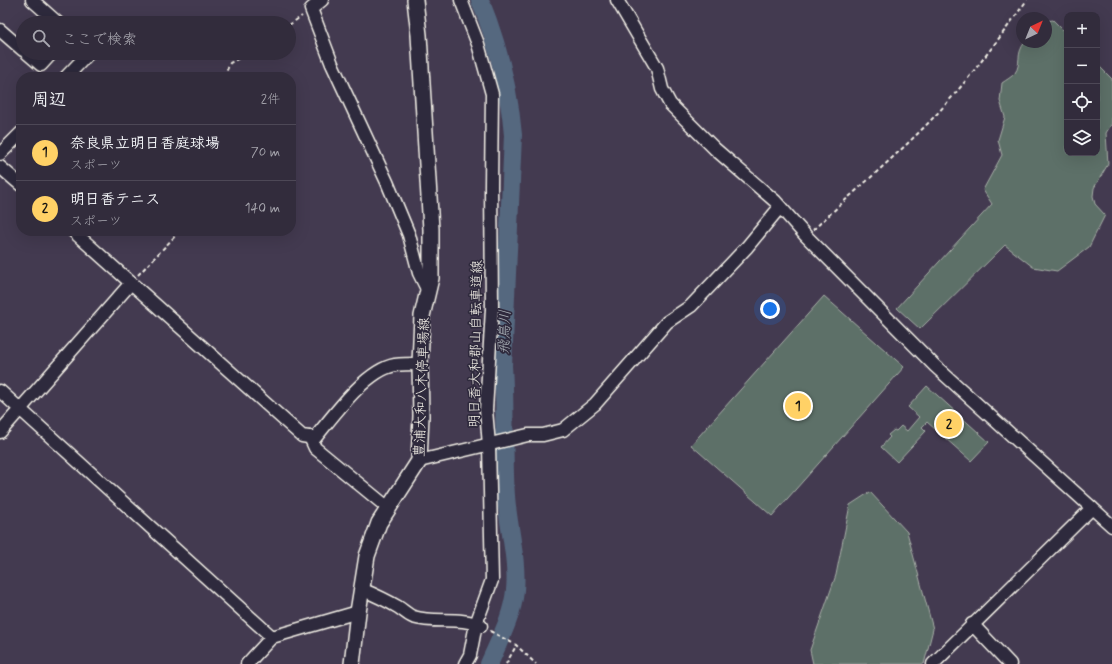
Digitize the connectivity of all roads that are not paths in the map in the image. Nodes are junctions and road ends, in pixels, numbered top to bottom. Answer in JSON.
{"nodes":[{"id":1,"x":32,"y":0,"type":"edge"},
{"id":2,"x":322,"y":0,"type":"edge"},
{"id":3,"x":415,"y":0,"type":"edge"},
{"id":4,"x":460,"y":0,"type":"edge"},
{"id":5,"x":617,"y":0,"type":"edge"},
{"id":6,"x":50,"y":16,"type":"edge"},
{"id":7,"x":0,"y":30,"type":"edge"},
{"id":8,"x":16,"y":44,"type":"edge"},
{"id":9,"x":35,"y":60,"type":"edge"},
{"id":10,"x":46,"y":60,"type":"edge"},
{"id":11,"x":82,"y":60,"type":"edge"},
{"id":12,"x":71,"y":72,"type":"edge"},
{"id":13,"x":16,"y":138,"type":"edge"},
{"id":14,"x":0,"y":154,"type":"edge"},
{"id":15,"x":0,"y":167,"type":"edge"},
{"id":16,"x":16,"y":181,"type":"edge"},
{"id":17,"x":780,"y":207,"type":"junction"},
{"id":18,"x":79,"y":236,"type":"edge"},
{"id":19,"x":131,"y":283,"type":"junction"},
{"id":20,"x":428,"y":292,"type":"junction"},
{"id":21,"x":420,"y":364,"type":"junction"},
{"id":22,"x":0,"y":391,"type":"edge"},
{"id":23,"x":20,"y":409,"type":"junction"},
{"id":24,"x":0,"y":432,"type":"edge"},
{"id":25,"x":310,"y":438,"type":"junction"},
{"id":26,"x":492,"y":444,"type":"junction"},
{"id":27,"x":419,"y":461,"type":"junction"},
{"id":28,"x":387,"y":507,"type":"junction"},
{"id":29,"x":1092,"y":508,"type":"junction"},
{"id":30,"x":1112,"y":526,"type":"edge"},
{"id":31,"x":361,"y":589,"type":"junction"},
{"id":32,"x":358,"y":612,"type":"junction"},
{"id":33,"x":972,"y":624,"type":"junction"},
{"id":34,"x":478,"y":625,"type":"junction"},
{"id":35,"x":272,"y":636,"type":"junction"},
{"id":36,"x":247,"y":664,"type":"edge"},
{"id":37,"x":352,"y":664,"type":"edge"},
{"id":38,"x":465,"y":664,"type":"edge"},
{"id":39,"x":933,"y":664,"type":"edge"},
{"id":40,"x":1010,"y":664,"type":"edge"}],
"edges":[{"from":1,"to":6,"type":"street"},
{"from":2,"to":20,"type":"street"},
{"from":3,"to":20,"type":"main road","name":"豊浦大和八木停車場線"},
{"from":4,"to":26,"type":"street","name":"明日香大和郡山自転車道線"},
{"from":5,"to":17,"type":"street"},
{"from":7,"to":8,"type":"street"},
{"from":9,"to":10,"type":"street"},
{"from":11,"to":12,"type":"street"},
{"from":13,"to":14,"type":"street"},
{"from":15,"to":16,"type":"street"},
{"from":17,"to":26,"type":"street"},
{"from":17,"to":29,"type":"street"},
{"from":18,"to":19,"type":"street"},
{"from":19,"to":23,"type":"street"},
{"from":19,"to":25,"type":"street"},
{"from":20,"to":21,"type":"main road","name":"豊浦大和八木停車場線"},
{"from":21,"to":25,"type":"street"},
{"from":21,"to":27,"type":"main road","name":"豊浦大和八木停車場線"},
{"from":22,"to":23,"type":"street"},
{"from":23,"to":24,"type":"street"},
{"from":23,"to":35,"type":"street"},
{"from":25,"to":28,"type":"street"},
{"from":26,"to":27,"type":"street"},
{"from":26,"to":34,"type":"street","name":"明日香大和郡山自転車道線"},
{"from":27,"to":28,"type":"main road","name":"豊浦大和八木停車場線"},
{"from":28,"to":31,"type":"main road","name":"豊浦大和八木停車場線"},
{"from":29,"to":30,"type":"street"},
{"from":29,"to":33,"type":"street"},
{"from":31,"to":32,"type":"main road","name":"豊浦大和八木停車場線"},
{"from":31,"to":34,"type":"street"},
{"from":32,"to":35,"type":"street"},
{"from":32,"to":37,"type":"main road","name":"豊浦大和八木停車場線"},
{"from":33,"to":39,"type":"street"},
{"from":33,"to":40,"type":"street"},
{"from":34,"to":38,"type":"street","name":"明日香大和郡山自転車道線"},
{"from":35,"to":36,"type":"street"}]}
